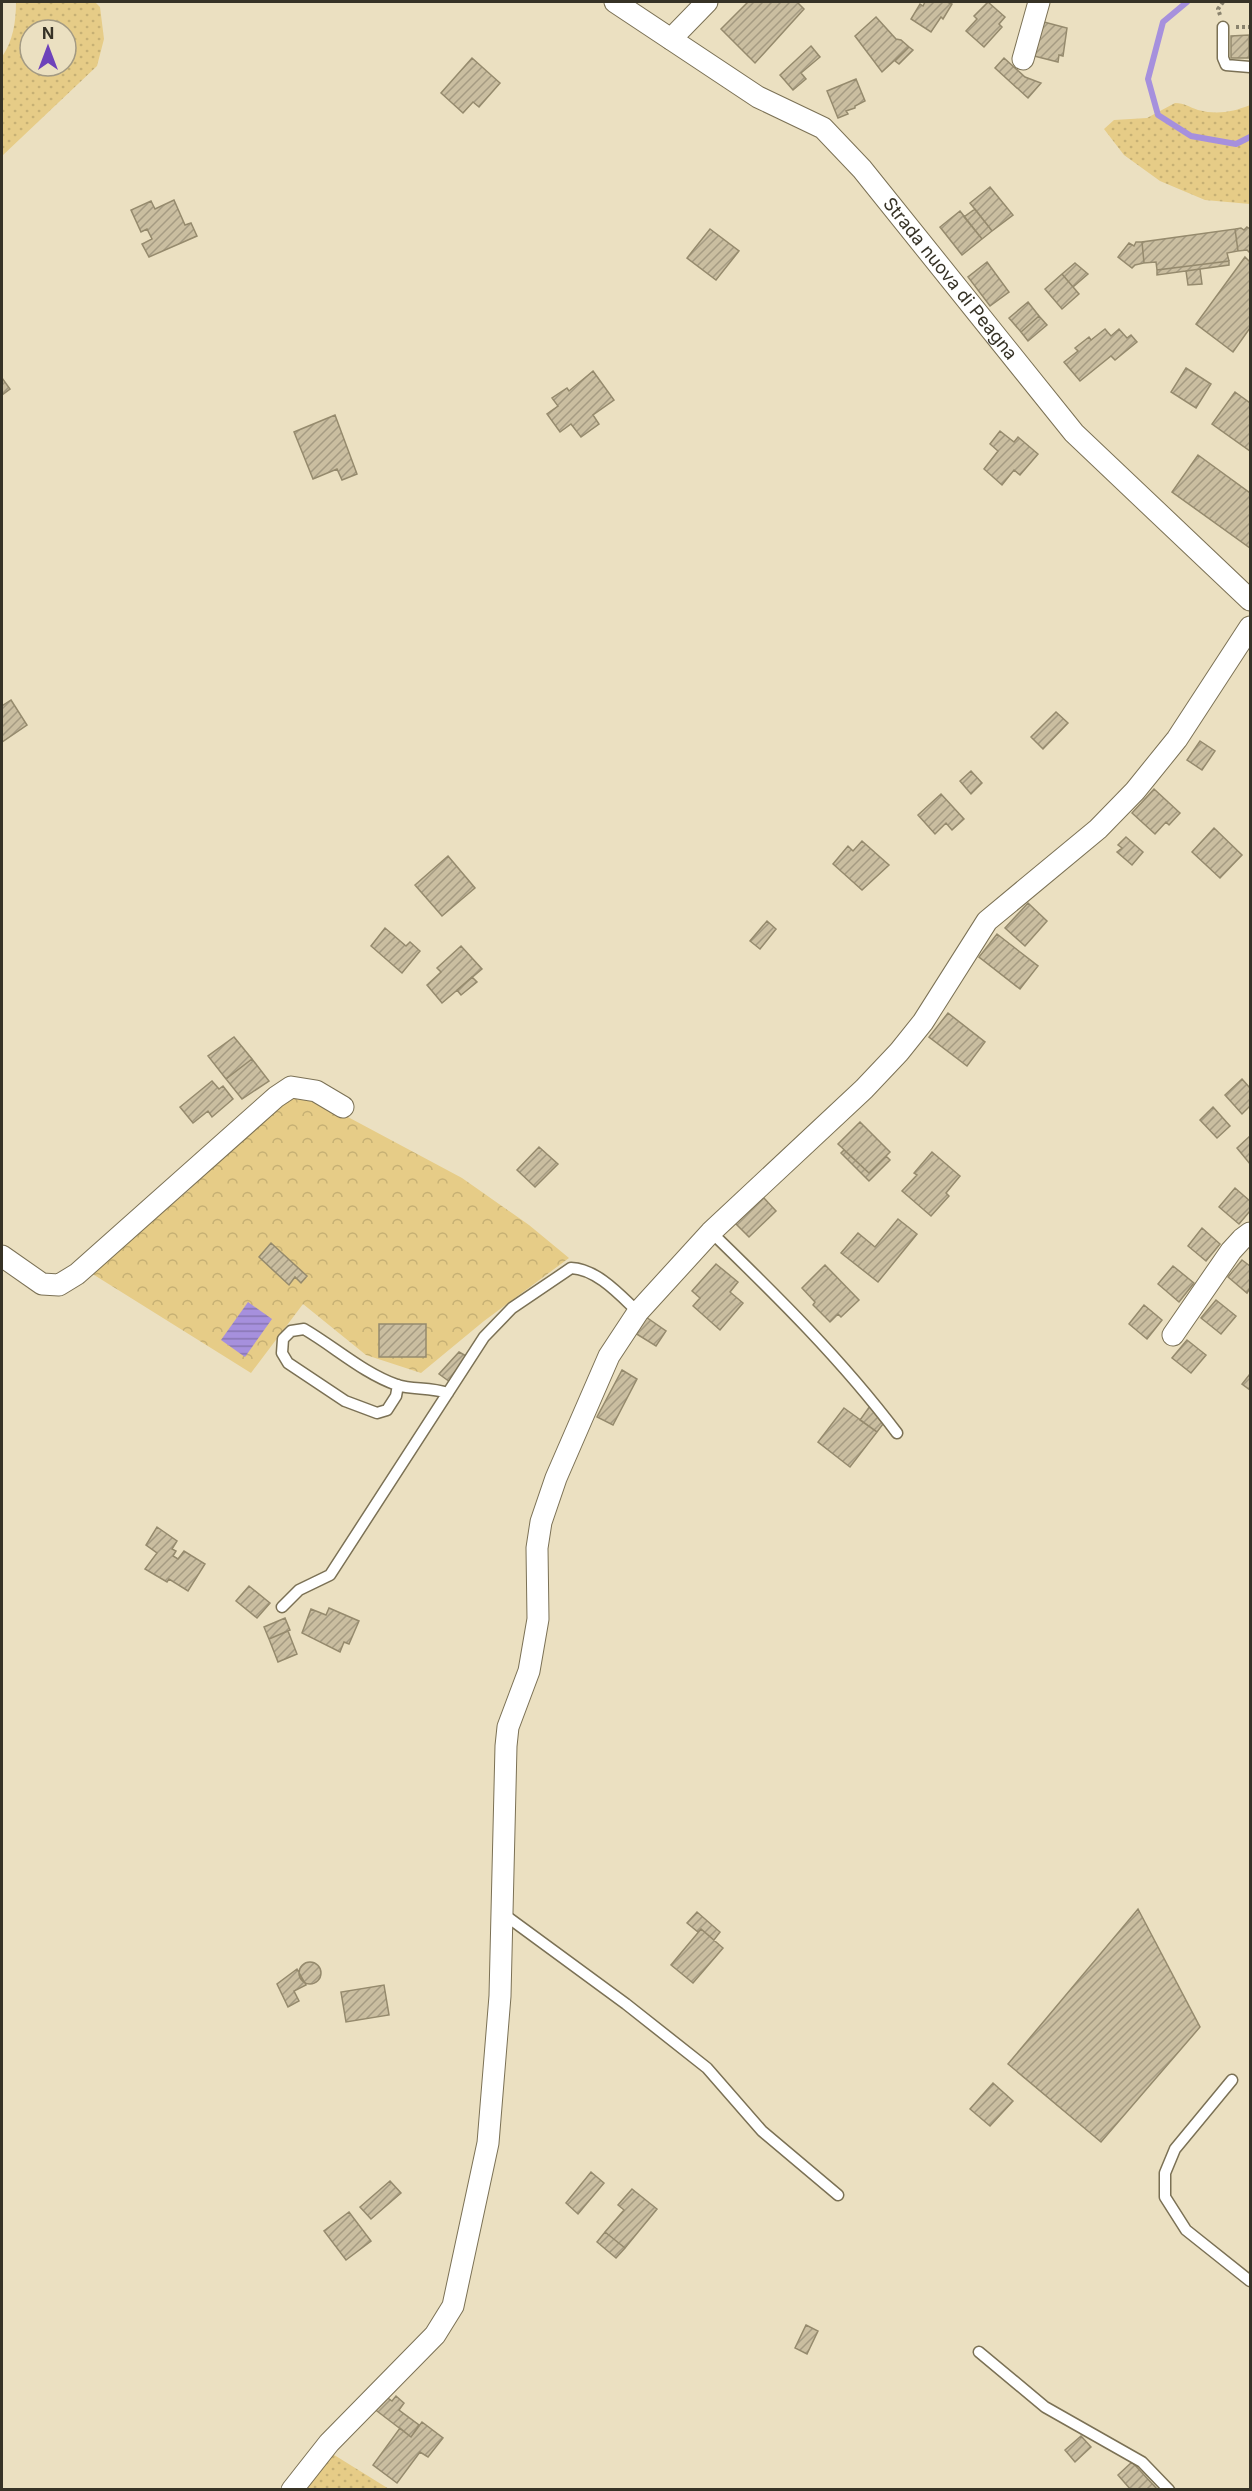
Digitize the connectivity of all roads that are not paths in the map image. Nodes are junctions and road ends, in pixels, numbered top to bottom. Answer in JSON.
{"nodes":[{"id":1,"x":615,"y":2,"type":"edge"},
{"id":2,"x":707,"y":2,"type":"edge"},
{"id":3,"x":1039,"y":2,"type":"edge"},
{"id":4,"x":1223,"y":27,"type":"dead end"},
{"id":5,"x":670,"y":39,"type":"junction"},
{"id":6,"x":1023,"y":59,"type":"dead end"},
{"id":7,"x":1251,"y":67,"type":"edge"},
{"id":8,"x":1251,"y":600,"type":"edge"},
{"id":9,"x":1251,"y":627,"type":"edge"},
{"id":10,"x":343,"y":1107,"type":"dead end"},
{"id":11,"x":711,"y":1232,"type":"junction"},
{"id":12,"x":1251,"y":1233,"type":"edge"},
{"id":13,"x":2,"y":1256,"type":"edge"},
{"id":14,"x":638,"y":1312,"type":"junction"},
{"id":15,"x":1173,"y":1335,"type":"dead end"},
{"id":16,"x":398,"y":1385,"type":"junction"},
{"id":17,"x":448,"y":1393,"type":"junction"},
{"id":18,"x":897,"y":1433,"type":"dead end"},
{"id":19,"x":282,"y":1607,"type":"dead end"},
{"id":20,"x":502,"y":1913,"type":"junction"},
{"id":21,"x":1232,"y":2080,"type":"dead end"},
{"id":22,"x":838,"y":2195,"type":"dead end"},
{"id":23,"x":1251,"y":2280,"type":"edge"},
{"id":24,"x":980,"y":2352,"type":"dead end"},
{"id":25,"x":292,"y":2490,"type":"edge"},
{"id":26,"x":1168,"y":2490,"type":"edge"}],
"edges":[{"from":1,"to":5,"type":"street","name":"Strada nuova di Peagna"},
{"from":2,"to":5,"type":"street"},
{"from":3,"to":6,"type":"street"},
{"from":4,"to":7,"type":"lane"},
{"from":5,"to":8,"type":"street","name":"Strada nuova di Peagna"},
{"from":9,"to":11,"type":"street"},
{"from":10,"to":13,"type":"street"},
{"from":11,"to":14,"type":"street"},
{"from":11,"to":18,"type":"lane"},
{"from":12,"to":15,"type":"street"},
{"from":14,"to":17,"type":"lane"},
{"from":14,"to":20,"type":"street"},
{"from":16,"to":16,"type":"lane"},
{"from":16,"to":17,"type":"lane"},
{"from":17,"to":19,"type":"lane"},
{"from":20,"to":22,"type":"lane"},
{"from":20,"to":25,"type":"street"},
{"from":21,"to":23,"type":"lane"},
{"from":24,"to":26,"type":"lane"}]}
